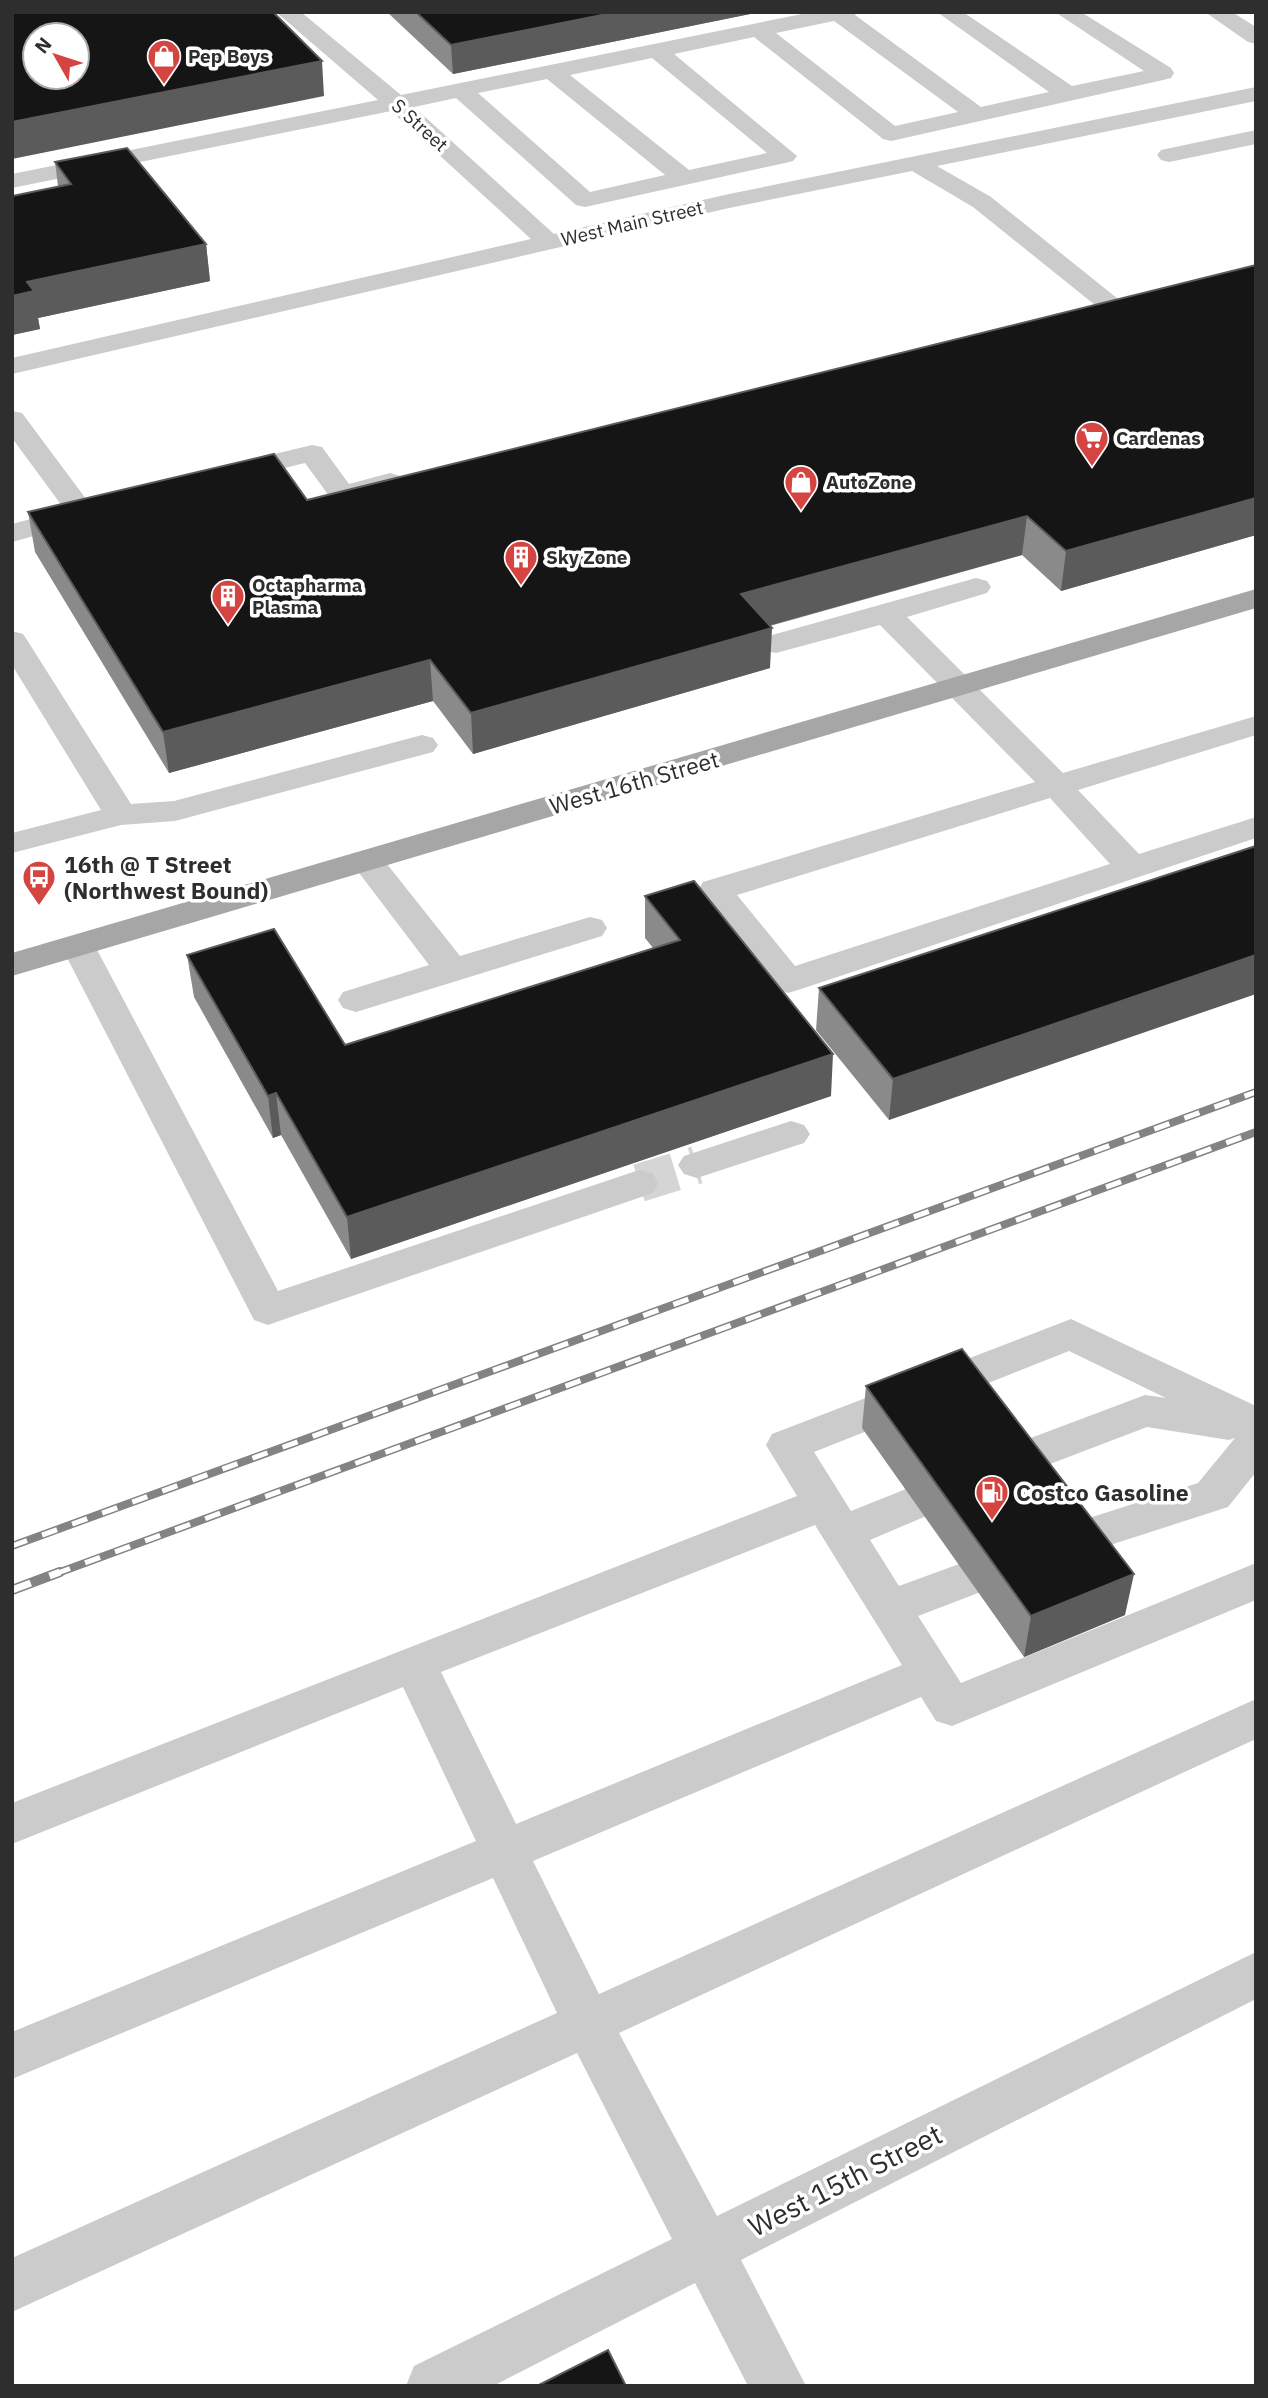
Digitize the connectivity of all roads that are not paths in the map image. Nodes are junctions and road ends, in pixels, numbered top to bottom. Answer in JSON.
{"nodes":[{"id":1,"x":287,"y":12,"type":"edge"},
{"id":2,"x":948,"y":12,"type":"edge"},
{"id":3,"x":1066,"y":12,"type":"edge"},
{"id":4,"x":1216,"y":12,"type":"edge"},
{"id":5,"x":842,"y":13,"type":"edge"},
{"id":6,"x":1246,"y":23,"type":"edge"},
{"id":7,"x":758,"y":30,"type":"junction"},
{"id":8,"x":1256,"y":37,"type":"edge"},
{"id":9,"x":657,"y":51,"type":"junction"},
{"id":10,"x":552,"y":72,"type":"junction"},
{"id":11,"x":461,"y":90,"type":"junction"},
{"id":12,"x":1068,"y":94,"type":"junction"},
{"id":13,"x":1256,"y":94,"type":"edge"},
{"id":14,"x":396,"y":103,"type":"junction"},
{"id":15,"x":977,"y":115,"type":"junction"},
{"id":16,"x":891,"y":134,"type":"junction"},
{"id":17,"x":1256,"y":137,"type":"edge"},
{"id":18,"x":1169,"y":155,"type":"dead end"},
{"id":19,"x":920,"y":162,"type":"junction"},
{"id":20,"x":684,"y":178,"type":"junction"},
{"id":21,"x":12,"y":181,"type":"edge"},
{"id":22,"x":549,"y":242,"type":"junction"},
{"id":23,"x":1108,"y":305,"type":"edge"},
{"id":24,"x":12,"y":366,"type":"edge"},
{"id":25,"x":12,"y":419,"type":"edge"},
{"id":26,"x":421,"y":474,"type":"edge"},
{"id":27,"x":201,"y":481,"type":"edge"},
{"id":28,"x":12,"y":533,"type":"edge"},
{"id":29,"x":976,"y":587,"type":"dead end"},
{"id":30,"x":1256,"y":598,"type":"edge"},
{"id":31,"x":886,"y":614,"type":"junction"},
{"id":32,"x":12,"y":640,"type":"edge"},
{"id":33,"x":776,"y":644,"type":"dead end"},
{"id":34,"x":958,"y":686,"type":"junction"},
{"id":35,"x":1256,"y":725,"type":"edge"},
{"id":36,"x":422,"y":745,"type":"dead end"},
{"id":37,"x":1056,"y":785,"type":"junction"},
{"id":38,"x":121,"y":815,"type":"junction"},
{"id":39,"x":1256,"y":827,"type":"edge"},
{"id":40,"x":12,"y":843,"type":"edge"},
{"id":41,"x":366,"y":861,"type":"junction"},
{"id":42,"x":1133,"y":868,"type":"junction"},
{"id":43,"x":590,"y":928,"type":"dead end"},
{"id":44,"x":78,"y":946,"type":"junction"},
{"id":45,"x":12,"y":965,"type":"edge"},
{"id":46,"x":452,"y":970,"type":"junction"},
{"id":47,"x":356,"y":1000,"type":"dead end"},
{"id":48,"x":791,"y":1134,"type":"dead end"},
{"id":49,"x":697,"y":1165,"type":"tunnel mouth"},
{"id":50,"x":639,"y":1183,"type":"tunnel mouth"},
{"id":51,"x":1256,"y":1426,"type":"edge"},
{"id":52,"x":1256,"y":1442,"type":"edge"},
{"id":53,"x":1011,"y":1463,"type":"edge"},
{"id":54,"x":916,"y":1502,"type":"edge"},
{"id":55,"x":832,"y":1519,"type":"junction"},
{"id":56,"x":1070,"y":1541,"type":"edge"},
{"id":57,"x":970,"y":1578,"type":"edge"},
{"id":58,"x":1256,"y":1581,"type":"edge"},
{"id":59,"x":889,"y":1608,"type":"junction"},
{"id":60,"x":414,"y":1662,"type":"junction"},
{"id":61,"x":941,"y":1690,"type":"junction"},
{"id":62,"x":1256,"y":1718,"type":"edge"},
{"id":63,"x":12,"y":1824,"type":"edge"},
{"id":64,"x":504,"y":1851,"type":"junction"},
{"id":65,"x":1256,"y":1974,"type":"edge"},
{"id":66,"x":587,"y":2021,"type":"junction"},
{"id":67,"x":12,"y":2056,"type":"edge"},
{"id":68,"x":707,"y":2249,"type":"junction"},
{"id":69,"x":12,"y":2286,"type":"edge"},
{"id":70,"x":433,"y":2386,"type":"edge"},
{"id":71,"x":778,"y":2386,"type":"edge"}],
"edges":[{"from":1,"to":14,"type":"street","name":"S Street"},
{"from":2,"to":12,"type":"street"},
{"from":3,"to":12,"type":"street"},
{"from":4,"to":6,"type":"street"},
{"from":5,"to":7,"type":"street"},
{"from":5,"to":15,"type":"street"},
{"from":6,"to":8,"type":"street"},
{"from":7,"to":9,"type":"street"},
{"from":7,"to":16,"type":"street"},
{"from":9,"to":10,"type":"street"},
{"from":9,"to":20,"type":"street"},
{"from":10,"to":11,"type":"street"},
{"from":10,"to":20,"type":"street"},
{"from":11,"to":14,"type":"street"},
{"from":11,"to":20,"type":"street"},
{"from":12,"to":15,"type":"street"},
{"from":13,"to":19,"type":"street","name":"West Main Street"},
{"from":14,"to":21,"type":"street"},
{"from":14,"to":22,"type":"street","name":"S Street"},
{"from":15,"to":16,"type":"street"},
{"from":16,"to":19,"type":"street"},
{"from":17,"to":18,"type":"street"},
{"from":19,"to":22,"type":"street","name":"West Main Street"},
{"from":19,"to":23,"type":"street"},
{"from":22,"to":24,"type":"street","name":"West Main Street"},
{"from":25,"to":28,"type":"street"},
{"from":26,"to":27,"type":"street"},
{"from":29,"to":31,"type":"street"},
{"from":30,"to":34,"type":"main road","name":"West 16th Street"},
{"from":31,"to":33,"type":"street"},
{"from":31,"to":34,"type":"street"},
{"from":32,"to":38,"type":"street"},
{"from":34,"to":37,"type":"street"},
{"from":34,"to":41,"type":"main road","name":"West 16th Street"},
{"from":35,"to":37,"type":"street"},
{"from":36,"to":38,"type":"street"},
{"from":37,"to":42,"type":"street"},
{"from":37,"to":42,"type":"street"},
{"from":38,"to":40,"type":"street"},
{"from":39,"to":42,"type":"street"},
{"from":41,"to":44,"type":"main road","name":"West 16th Street"},
{"from":41,"to":46,"type":"street"},
{"from":43,"to":46,"type":"street"},
{"from":44,"to":45,"type":"main road","name":"West 16th Street"},
{"from":44,"to":50,"type":"street"},
{"from":46,"to":47,"type":"street"},
{"from":48,"to":49,"type":"street"},
{"from":51,"to":53,"type":"street"},
{"from":51,"to":55,"type":"street"},
{"from":52,"to":56,"type":"street"},
{"from":54,"to":55,"type":"street"},
{"from":55,"to":59,"type":"street"},
{"from":55,"to":60,"type":"street"},
{"from":57,"to":59,"type":"street"},
{"from":58,"to":61,"type":"street"},
{"from":59,"to":61,"type":"street"},
{"from":60,"to":63,"type":"street"},
{"from":60,"to":64,"type":"street"},
{"from":61,"to":64,"type":"street"},
{"from":62,"to":66,"type":"street"},
{"from":64,"to":66,"type":"street"},
{"from":64,"to":67,"type":"street"},
{"from":65,"to":68,"type":"street","name":"West 15th Street"},
{"from":66,"to":68,"type":"street"},
{"from":66,"to":69,"type":"street"},
{"from":68,"to":70,"type":"street","name":"West 15th Street"},
{"from":68,"to":71,"type":"street"}]}
